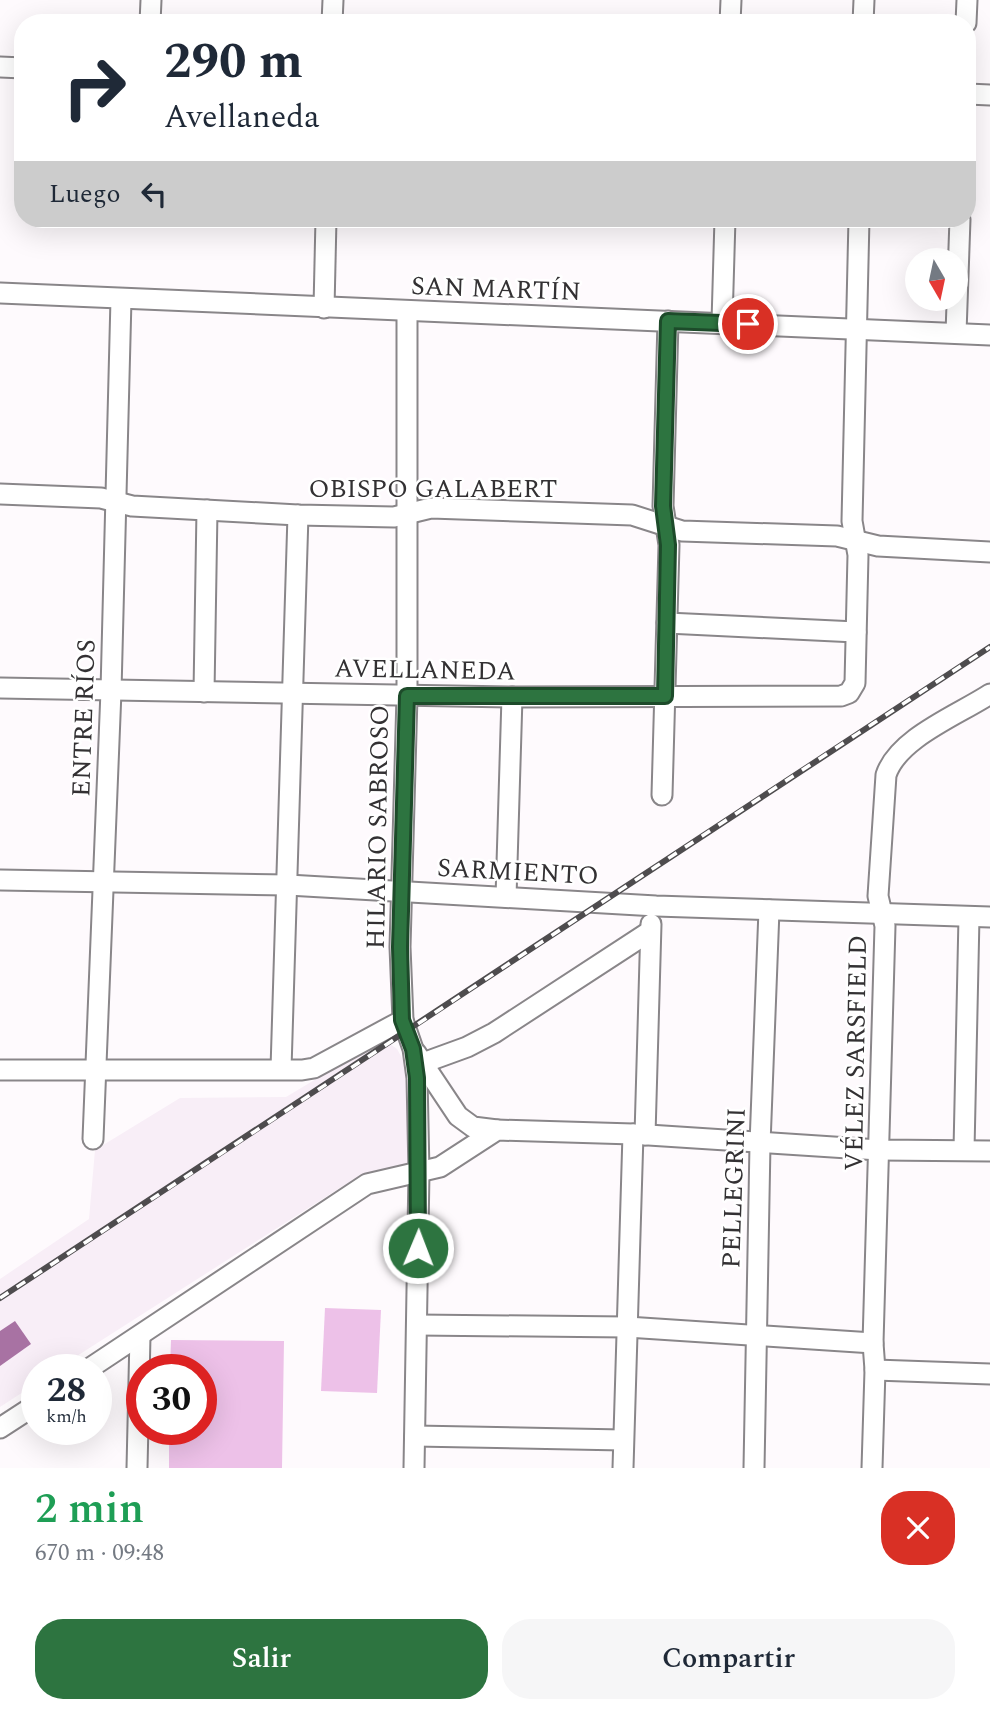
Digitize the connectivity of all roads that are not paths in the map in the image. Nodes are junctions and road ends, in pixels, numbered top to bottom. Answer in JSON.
{"nodes":[{"id":1,"x":326,"y":228,"type":"edge"},
{"id":2,"x":725,"y":228,"type":"edge"},
{"id":3,"x":859,"y":228,"type":"edge"},
{"id":4,"x":960,"y":228,"type":"edge"},
{"id":5,"x":0,"y":293,"type":"edge"},
{"id":6,"x":121,"y":299,"type":"junction"},
{"id":7,"x":324,"y":308,"type":"junction"},
{"id":8,"x":407,"y":311,"type":"junction"},
{"id":9,"x":668,"y":321,"type":"junction"},
{"id":10,"x":722,"y":322,"type":"junction"},
{"id":11,"x":856,"y":330,"type":"junction"},
{"id":12,"x":956,"y":333,"type":"junction"},
{"id":13,"x":990,"y":335,"type":"edge"},
{"id":14,"x":0,"y":494,"type":"edge"},
{"id":15,"x":117,"y":503,"type":"junction"},
{"id":16,"x":207,"y":510,"type":"junction"},
{"id":17,"x":406,"y":513,"type":"junction"},
{"id":18,"x":298,"y":515,"type":"junction"},
{"id":19,"x":665,"y":524,"type":"junction"},
{"id":20,"x":855,"y":540,"type":"junction"},
{"id":21,"x":990,"y":552,"type":"edge"},
{"id":22,"x":667,"y":623,"type":"junction"},
{"id":23,"x":856,"y":632,"type":"junction"},
{"id":24,"x":0,"y":688,"type":"edge"},
{"id":25,"x":111,"y":691,"type":"junction"},
{"id":26,"x":205,"y":692,"type":"junction"},
{"id":27,"x":293,"y":694,"type":"junction"},
{"id":28,"x":990,"y":694,"type":"edge"},
{"id":29,"x":407,"y":696,"type":"junction"},
{"id":30,"x":665,"y":696,"type":"junction"},
{"id":31,"x":512,"y":697,"type":"junction"},
{"id":32,"x":662,"y":795,"type":"dead end"},
{"id":33,"x":0,"y":880,"type":"edge"},
{"id":34,"x":103,"y":882,"type":"junction"},
{"id":35,"x":288,"y":885,"type":"junction"},
{"id":36,"x":402,"y":891,"type":"junction"},
{"id":37,"x":506,"y":897,"type":"junction"},
{"id":38,"x":656,"y":906,"type":"junction"},
{"id":39,"x":769,"y":909,"type":"junction"},
{"id":40,"x":882,"y":914,"type":"junction"},
{"id":41,"x":970,"y":917,"type":"junction"},
{"id":42,"x":990,"y":918,"type":"edge"},
{"id":43,"x":649,"y":932,"type":"junction"},
{"id":44,"x":402,"y":1020,"type":"junction"},
{"id":45,"x":418,"y":1056,"type":"junction"},
{"id":46,"x":96,"y":1069,"type":"junction"},
{"id":47,"x":281,"y":1069,"type":"junction"},
{"id":48,"x":0,"y":1070,"type":"edge"},
{"id":49,"x":496,"y":1130,"type":"junction"},
{"id":50,"x":639,"y":1134,"type":"junction"},
{"id":51,"x":93,"y":1139,"type":"dead end"},
{"id":52,"x":760,"y":1144,"type":"junction"},
{"id":53,"x":879,"y":1150,"type":"junction"},
{"id":54,"x":964,"y":1150,"type":"junction"},
{"id":55,"x":990,"y":1151,"type":"edge"},
{"id":56,"x":419,"y":1172,"type":"junction"},
{"id":57,"x":417,"y":1325,"type":"junction"},
{"id":58,"x":627,"y":1327,"type":"junction"},
{"id":59,"x":756,"y":1334,"type":"junction"},
{"id":60,"x":140,"y":1336,"type":"junction"},
{"id":61,"x":873,"y":1343,"type":"junction"},
{"id":62,"x":112,"y":1354,"type":"edge"},
{"id":63,"x":875,"y":1370,"type":"junction"},
{"id":64,"x":990,"y":1374,"type":"edge"},
{"id":65,"x":21,"y":1414,"type":"edge"},
{"id":66,"x":0,"y":1428,"type":"edge"},
{"id":67,"x":415,"y":1436,"type":"junction"},
{"id":68,"x":623,"y":1440,"type":"junction"},
{"id":69,"x":137,"y":1468,"type":"edge"},
{"id":70,"x":414,"y":1468,"type":"edge"},
{"id":71,"x":623,"y":1468,"type":"edge"},
{"id":72,"x":754,"y":1468,"type":"edge"},
{"id":73,"x":872,"y":1468,"type":"edge"}],
"edges":[{"from":1,"to":7,"type":"street"},
{"from":2,"to":10,"type":"street"},
{"from":3,"to":11,"type":"street"},
{"from":4,"to":12,"type":"street"},
{"from":5,"to":6,"type":"street","name":"SAN MARTÍN"},
{"from":6,"to":7,"type":"street","name":"SAN MARTÍN"},
{"from":6,"to":15,"type":"street","name":"ENTRE RÍOS"},
{"from":7,"to":8,"type":"street","name":"SAN MARTÍN"},
{"from":8,"to":9,"type":"street","name":"SAN MARTÍN"},
{"from":8,"to":17,"type":"street","name":"HILARIO SABROSO"},
{"from":9,"to":10,"type":"street","name":"SAN MARTÍN"},
{"from":9,"to":19,"type":"street"},
{"from":10,"to":11,"type":"street","name":"SAN MARTÍN"},
{"from":11,"to":12,"type":"street","name":"SAN MARTÍN"},
{"from":11,"to":20,"type":"street"},
{"from":12,"to":13,"type":"street","name":"SAN MARTÍN"},
{"from":14,"to":15,"type":"street","name":"OBISPO GALABERT"},
{"from":15,"to":16,"type":"street","name":"OBISPO GALABERT"},
{"from":15,"to":25,"type":"street","name":"ENTRE RÍOS"},
{"from":16,"to":18,"type":"street","name":"OBISPO GALABERT"},
{"from":16,"to":26,"type":"street"},
{"from":17,"to":18,"type":"street","name":"OBISPO GALABERT"},
{"from":17,"to":19,"type":"street","name":"OBISPO GALABERT"},
{"from":17,"to":29,"type":"street","name":"HILARIO SABROSO"},
{"from":18,"to":27,"type":"street"},
{"from":19,"to":20,"type":"street","name":"OBISPO GALABERT"},
{"from":19,"to":22,"type":"street"},
{"from":20,"to":21,"type":"street","name":"OBISPO GALABERT"},
{"from":20,"to":23,"type":"street"},
{"from":22,"to":23,"type":"street"},
{"from":22,"to":30,"type":"street"},
{"from":23,"to":30,"type":"street","name":"AVELLANEDA"},
{"from":24,"to":25,"type":"street","name":"AVELLANEDA"},
{"from":25,"to":26,"type":"street","name":"AVELLANEDA"},
{"from":25,"to":34,"type":"street","name":"ENTRE RÍOS"},
{"from":26,"to":27,"type":"street","name":"AVELLANEDA"},
{"from":27,"to":29,"type":"street","name":"AVELLANEDA"},
{"from":27,"to":35,"type":"street"},
{"from":28,"to":40,"type":"street","name":"VÉLEZ SARSFIELD"},
{"from":29,"to":31,"type":"street","name":"AVELLANEDA"},
{"from":29,"to":36,"type":"street","name":"HILARIO SABROSO"},
{"from":30,"to":31,"type":"street","name":"AVELLANEDA"},
{"from":30,"to":32,"type":"street"},
{"from":31,"to":37,"type":"street"},
{"from":33,"to":34,"type":"street","name":"SARMIENTO"},
{"from":34,"to":35,"type":"street","name":"SARMIENTO"},
{"from":34,"to":46,"type":"street","name":"ENTRE RÍOS"},
{"from":35,"to":36,"type":"street","name":"SARMIENTO"},
{"from":35,"to":47,"type":"street"},
{"from":36,"to":37,"type":"street","name":"SARMIENTO"},
{"from":36,"to":44,"type":"street","name":"HILARIO SABROSO"},
{"from":37,"to":38,"type":"street","name":"SARMIENTO"},
{"from":38,"to":39,"type":"street","name":"SARMIENTO"},
{"from":38,"to":43,"type":"street"},
{"from":39,"to":40,"type":"street","name":"SARMIENTO"},
{"from":39,"to":52,"type":"street","name":"PELLEGRINI"},
{"from":40,"to":41,"type":"street","name":"SARMIENTO"},
{"from":40,"to":53,"type":"street","name":"VÉLEZ SARSFIELD"},
{"from":41,"to":42,"type":"street","name":"SARMIENTO"},
{"from":41,"to":54,"type":"street"},
{"from":43,"to":45,"type":"street"},
{"from":43,"to":50,"type":"street"},
{"from":44,"to":45,"type":"street","name":"HILARIO SABROSO"},
{"from":44,"to":47,"type":"street"},
{"from":45,"to":49,"type":"street"},
{"from":45,"to":56,"type":"street","name":"HILARIO SABROSO"},
{"from":46,"to":47,"type":"street"},
{"from":46,"to":48,"type":"street"},
{"from":46,"to":51,"type":"street","name":"ENTRE RÍOS"},
{"from":49,"to":50,"type":"street"},
{"from":49,"to":56,"type":"street"},
{"from":50,"to":52,"type":"street"},
{"from":50,"to":58,"type":"street"},
{"from":52,"to":53,"type":"street"},
{"from":52,"to":59,"type":"street","name":"PELLEGRINI"},
{"from":53,"to":54,"type":"street"},
{"from":53,"to":61,"type":"street","name":"VÉLEZ SARSFIELD"},
{"from":54,"to":55,"type":"street"},
{"from":56,"to":57,"type":"street","name":"HILARIO SABROSO"},
{"from":56,"to":60,"type":"street"},
{"from":57,"to":58,"type":"street"},
{"from":57,"to":67,"type":"street","name":"HILARIO SABROSO"},
{"from":58,"to":59,"type":"street"},
{"from":58,"to":68,"type":"street"},
{"from":59,"to":61,"type":"street"},
{"from":59,"to":72,"type":"street","name":"PELLEGRINI"},
{"from":60,"to":62,"type":"street"},
{"from":60,"to":69,"type":"street"},
{"from":61,"to":63,"type":"street","name":"VÉLEZ SARSFIELD"},
{"from":63,"to":64,"type":"street"},
{"from":63,"to":73,"type":"street","name":"VÉLEZ SARSFIELD"},
{"from":65,"to":66,"type":"street"},
{"from":67,"to":68,"type":"street"},
{"from":67,"to":70,"type":"street","name":"HILARIO SABROSO"},
{"from":68,"to":71,"type":"street"}]}
